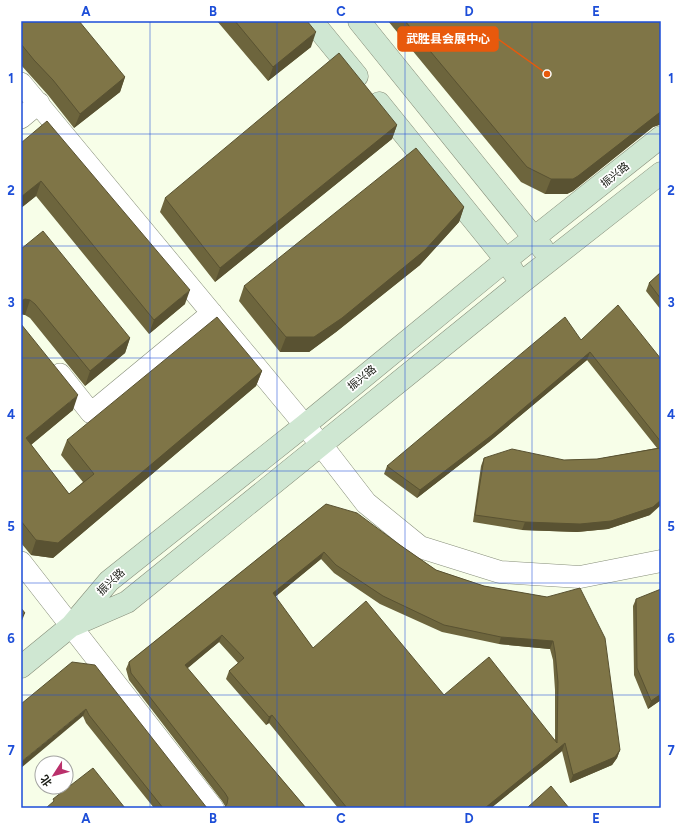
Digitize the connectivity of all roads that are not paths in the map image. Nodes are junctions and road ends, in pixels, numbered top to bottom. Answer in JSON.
{"nodes":[{"id":1,"x":312,"y":21,"type":"edge"},
{"id":2,"x":359,"y":21,"type":"edge"},
{"id":3,"x":21,"y":82,"type":"edge"},
{"id":4,"x":39,"y":103,"type":"junction"},
{"id":5,"x":21,"y":118,"type":"edge"},
{"id":6,"x":661,"y":137,"type":"edge"},
{"id":7,"x":661,"y":173,"type":"edge"},
{"id":8,"x":534,"y":239,"type":"junction"},
{"id":9,"x":506,"y":260,"type":"junction"},
{"id":10,"x":552,"y":260,"type":"junction"},
{"id":11,"x":521,"y":283,"type":"junction"},
{"id":12,"x":212,"y":313,"type":"junction"},
{"id":13,"x":49,"y":361,"type":"edge"},
{"id":14,"x":305,"y":425,"type":"junction"},
{"id":15,"x":322,"y":446,"type":"junction"},
{"id":16,"x":661,"y":561,"type":"edge"},
{"id":17,"x":21,"y":562,"type":"edge"},
{"id":18,"x":71,"y":626,"type":"junction"},
{"id":19,"x":21,"y":667,"type":"edge"},
{"id":20,"x":212,"y":808,"type":"edge"}],
"edges":[{"from":1,"to":9,"type":"main road"},
{"from":2,"to":8,"type":"main road"},
{"from":3,"to":4,"type":"street"},
{"from":4,"to":5,"type":"street"},
{"from":4,"to":12,"type":"street"},
{"from":6,"to":8,"type":"main road","name":"振兴路"},
{"from":7,"to":10,"type":"main road","name":"振兴路"},
{"from":8,"to":9,"type":"main road","name":"振兴路"},
{"from":8,"to":10,"type":"main road"},
{"from":9,"to":11,"type":"main road"},
{"from":9,"to":14,"type":"main road","name":"振兴路"},
{"from":10,"to":11,"type":"main road","name":"振兴路"},
{"from":11,"to":15,"type":"main road","name":"振兴路"},
{"from":12,"to":13,"type":"street"},
{"from":12,"to":14,"type":"street"},
{"from":14,"to":15,"type":"street"},
{"from":14,"to":18,"type":"main road","name":"振兴路"},
{"from":15,"to":16,"type":"street"},
{"from":15,"to":18,"type":"main road","name":"振兴路"},
{"from":17,"to":18,"type":"street"},
{"from":18,"to":19,"type":"main road","name":"振兴路"},
{"from":18,"to":20,"type":"street"}]}
